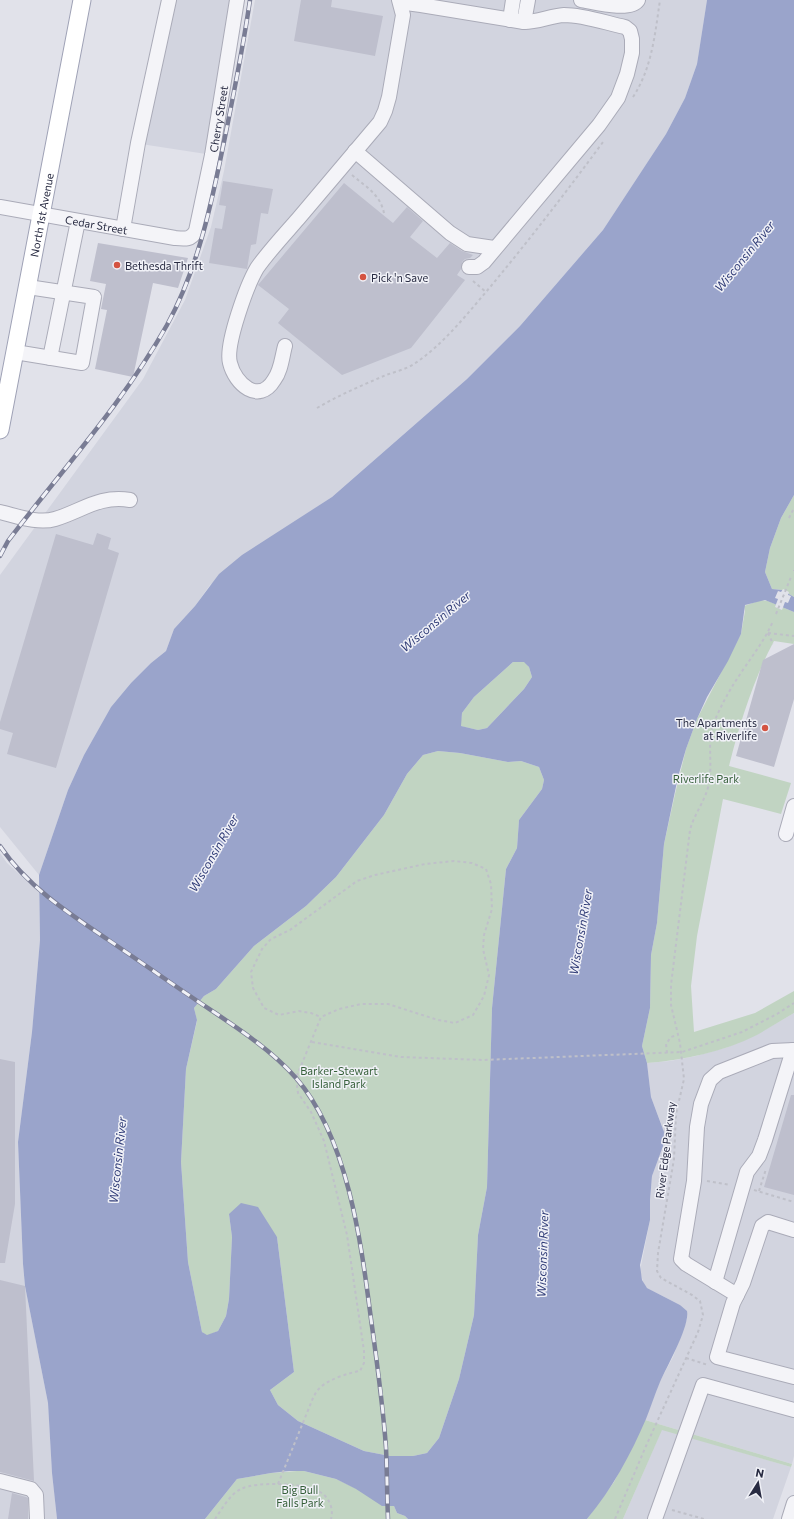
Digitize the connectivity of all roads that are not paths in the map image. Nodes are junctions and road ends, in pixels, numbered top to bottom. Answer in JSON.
{"nodes":[{"id":1,"x":82,"y":0,"type":"edge"},
{"id":2,"x":169,"y":0,"type":"edge"},
{"id":3,"x":237,"y":0,"type":"edge"},
{"id":4,"x":514,"y":0,"type":"edge"},
{"id":5,"x":528,"y":0,"type":"edge"},
{"id":6,"x":581,"y":0,"type":"edge"},
{"id":7,"x":638,"y":0,"type":"edge"},
{"id":8,"x":400,"y":2,"type":"edge"},
{"id":9,"x":517,"y":21,"type":"junction"},
{"id":10,"x":355,"y":151,"type":"junction"},
{"id":11,"x":0,"y":207,"type":"edge"},
{"id":12,"x":42,"y":215,"type":"junction"},
{"id":13,"x":78,"y":221,"type":"junction"},
{"id":14,"x":122,"y":229,"type":"junction"},
{"id":15,"x":193,"y":236,"type":"joint"},
{"id":16,"x":494,"y":248,"type":"junction"},
{"id":17,"x":470,"y":273,"type":"road end"},
{"id":18,"x":28,"y":287,"type":"junction"},
{"id":19,"x":63,"y":292,"type":"junction"},
{"id":20,"x":285,"y":346,"type":"dead end"},
{"id":21,"x":15,"y":352,"type":"junction"},
{"id":22,"x":50,"y":358,"type":"junction"},
{"id":23,"x":0,"y":430,"type":"edge"},
{"id":24,"x":130,"y":500,"type":"dead end"},
{"id":25,"x":0,"y":512,"type":"edge"},
{"id":26,"x":793,"y":812,"type":"edge"},
{"id":27,"x":786,"y":834,"type":"dead end"},
{"id":28,"x":793,"y":1050,"type":"edge"},
{"id":29,"x":794,"y":1230,"type":"edge"},
{"id":30,"x":715,"y":1282,"type":"junction"},
{"id":31,"x":737,"y":1295,"type":"junction"},
{"id":32,"x":794,"y":1377,"type":"edge"},
{"id":33,"x":794,"y":1410,"type":"edge"},
{"id":34,"x":0,"y":1481,"type":"edge"},
{"id":35,"x":37,"y":1519,"type":"edge"},
{"id":36,"x":655,"y":1519,"type":"edge"}],
"edges":[{"from":1,"to":12,"type":"main road","name":"North 1st Avenue"},
{"from":2,"to":14,"type":"street"},
{"from":3,"to":15,"type":"street","name":"Cherry Street"},
{"from":4,"to":9,"type":"street"},
{"from":5,"to":9,"type":"street"},
{"from":6,"to":7,"type":"street"},
{"from":8,"to":9,"type":"street"},
{"from":8,"to":10,"type":"street"},
{"from":9,"to":16,"type":"street"},
{"from":10,"to":16,"type":"street"},
{"from":10,"to":20,"type":"street"},
{"from":11,"to":12,"type":"street","name":"Cedar Street"},
{"from":12,"to":13,"type":"street","name":"Cedar Street"},
{"from":12,"to":18,"type":"main road","name":"North 1st Avenue"},
{"from":13,"to":14,"type":"street","name":"Cedar Street"},
{"from":13,"to":19,"type":"street"},
{"from":14,"to":15,"type":"street","name":"Cedar Street"},
{"from":16,"to":17,"type":"street"},
{"from":18,"to":19,"type":"street"},
{"from":18,"to":21,"type":"main road","name":"North 1st Avenue"},
{"from":19,"to":22,"type":"street"},
{"from":19,"to":22,"type":"street"},
{"from":21,"to":22,"type":"street"},
{"from":21,"to":23,"type":"main road","name":"North 1st Avenue"},
{"from":24,"to":25,"type":"street"},
{"from":26,"to":27,"type":"street"},
{"from":28,"to":30,"type":"street"},
{"from":28,"to":30,"type":"street"},
{"from":29,"to":31,"type":"street"},
{"from":30,"to":31,"type":"street"},
{"from":31,"to":32,"type":"street"},
{"from":33,"to":36,"type":"street"},
{"from":34,"to":35,"type":"street"}]}
